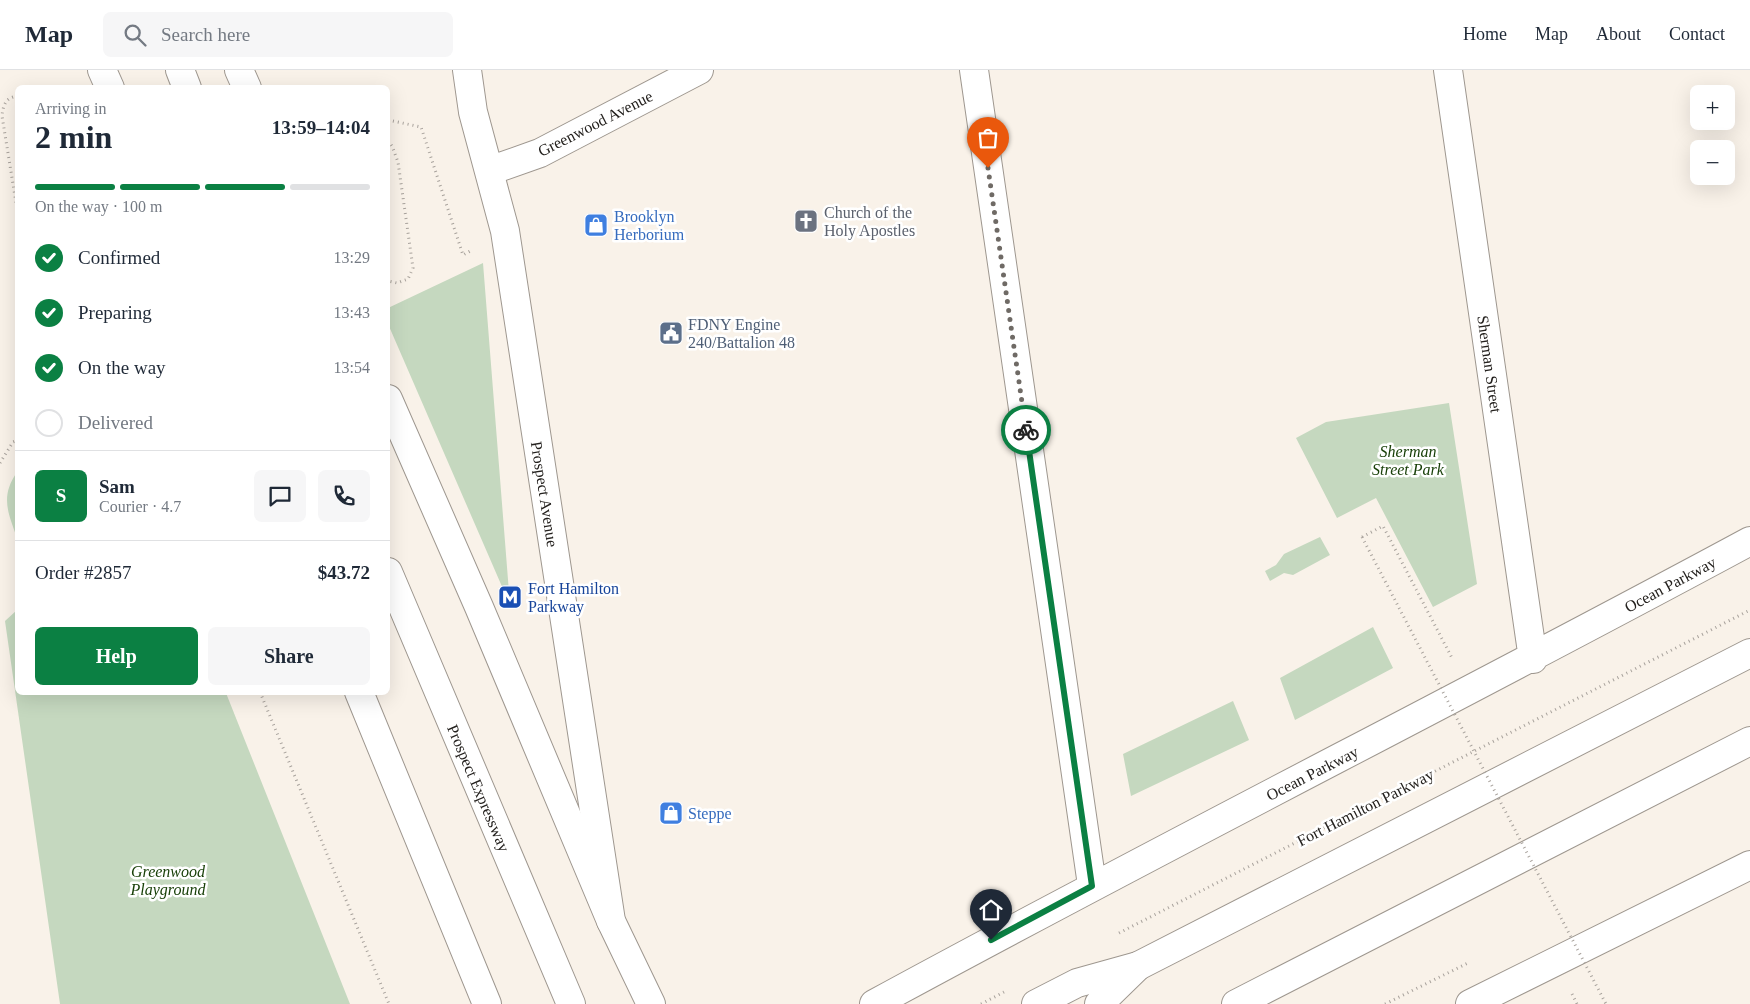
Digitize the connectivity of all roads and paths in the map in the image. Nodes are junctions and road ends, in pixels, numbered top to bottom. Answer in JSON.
{"nodes":[{"id":1,"x":102,"y":70,"type":"edge"},
{"id":2,"x":180,"y":70,"type":"edge"},
{"id":3,"x":239,"y":70,"type":"edge"},
{"id":4,"x":467,"y":70,"type":"edge"},
{"id":5,"x":699,"y":70,"type":"edge"},
{"id":6,"x":974,"y":70,"type":"edge"},
{"id":7,"x":1448,"y":70,"type":"edge"},
{"id":8,"x":109,"y":85,"type":"edge"},
{"id":9,"x":186,"y":85,"type":"edge"},
{"id":10,"x":246,"y":85,"type":"edge"},
{"id":11,"x":15,"y":96,"type":"edge"},
{"id":12,"x":390,"y":120,"type":"edge"},
{"id":13,"x":390,"y":144,"type":"edge"},
{"id":14,"x":489,"y":171,"type":"junction"},
{"id":15,"x":15,"y":196,"type":"edge"},
{"id":16,"x":475,"y":248,"type":"dead end"},
{"id":17,"x":390,"y":281,"type":"edge"},
{"id":18,"x":390,"y":404,"type":"edge"},
{"id":19,"x":15,"y":441,"type":"edge"},
{"id":20,"x":0,"y":463,"type":"edge"},
{"id":21,"x":1750,"y":541,"type":"edge"},
{"id":22,"x":390,"y":577,"type":"edge"},
{"id":23,"x":1750,"y":610,"type":"edge"},
{"id":24,"x":1750,"y":653,"type":"edge"},
{"id":25,"x":1452,"y":658,"type":"dead end"},
{"id":26,"x":1533,"y":659,"type":"junction"},
{"id":27,"x":261,"y":695,"type":"edge"},
{"id":28,"x":361,"y":695,"type":"edge"},
{"id":29,"x":1750,"y":741,"type":"edge"},
{"id":30,"x":1750,"y":865,"type":"edge"},
{"id":31,"x":1092,"y":886,"type":"junction"},
{"id":32,"x":611,"y":921,"type":"junction"},
{"id":33,"x":1114,"y":936,"type":"dead end"},
{"id":34,"x":1138,"y":966,"type":"junction"},
{"id":35,"x":1008,"y":990,"type":"dead end"},
{"id":36,"x":1572,"y":994,"type":"dead end"},
{"id":37,"x":1481,"y":1002,"type":"edge"},
{"id":38,"x":389,"y":1004,"type":"edge"},
{"id":39,"x":487,"y":1004,"type":"edge"},
{"id":40,"x":571,"y":1004,"type":"edge"},
{"id":41,"x":651,"y":1004,"type":"edge"},
{"id":42,"x":874,"y":1004,"type":"edge"},
{"id":43,"x":981,"y":1004,"type":"edge"},
{"id":44,"x":1036,"y":1004,"type":"edge"},
{"id":45,"x":1099,"y":1004,"type":"edge"},
{"id":46,"x":1236,"y":1004,"type":"edge"},
{"id":47,"x":1577,"y":1004,"type":"edge"},
{"id":48,"x":1606,"y":1004,"type":"edge"}],
"edges":[{"from":1,"to":8,"type":"main road"},
{"from":2,"to":9,"type":"main road"},
{"from":3,"to":10,"type":"main road"},
{"from":4,"to":14,"type":"main road","name":"Prospect Avenue"},
{"from":5,"to":14,"type":"main road","name":"Greenwood Avenue"},
{"from":6,"to":31,"type":"main road"},
{"from":7,"to":26,"type":"main road","name":"Sherman Street"},
{"from":11,"to":15,"type":"path"},
{"from":12,"to":16,"type":"path"},
{"from":13,"to":17,"type":"path"},
{"from":14,"to":32,"type":"main road","name":"Prospect Avenue"},
{"from":18,"to":32,"type":"main road"},
{"from":19,"to":20,"type":"path"},
{"from":21,"to":26,"type":"main road","name":"Ocean Parkway"},
{"from":22,"to":40,"type":"main road","name":"Prospect Expressway"},
{"from":23,"to":33,"type":"path","name":"Fort Hamilton Parkway"},
{"from":24,"to":34,"type":"main road"},
{"from":25,"to":48,"type":"path","bridge":true},
{"from":26,"to":31,"type":"main road","name":"Ocean Parkway"},
{"from":27,"to":38,"type":"path"},
{"from":28,"to":39,"type":"main road"},
{"from":29,"to":46,"type":"main road"},
{"from":30,"to":37,"type":"main road"},
{"from":31,"to":42,"type":"main road","name":"Ocean Parkway"},
{"from":32,"to":41,"type":"main road"},
{"from":34,"to":44,"type":"main road"},
{"from":34,"to":45,"type":"main road"},
{"from":35,"to":43,"type":"path"},
{"from":36,"to":47,"type":"path"}]}
